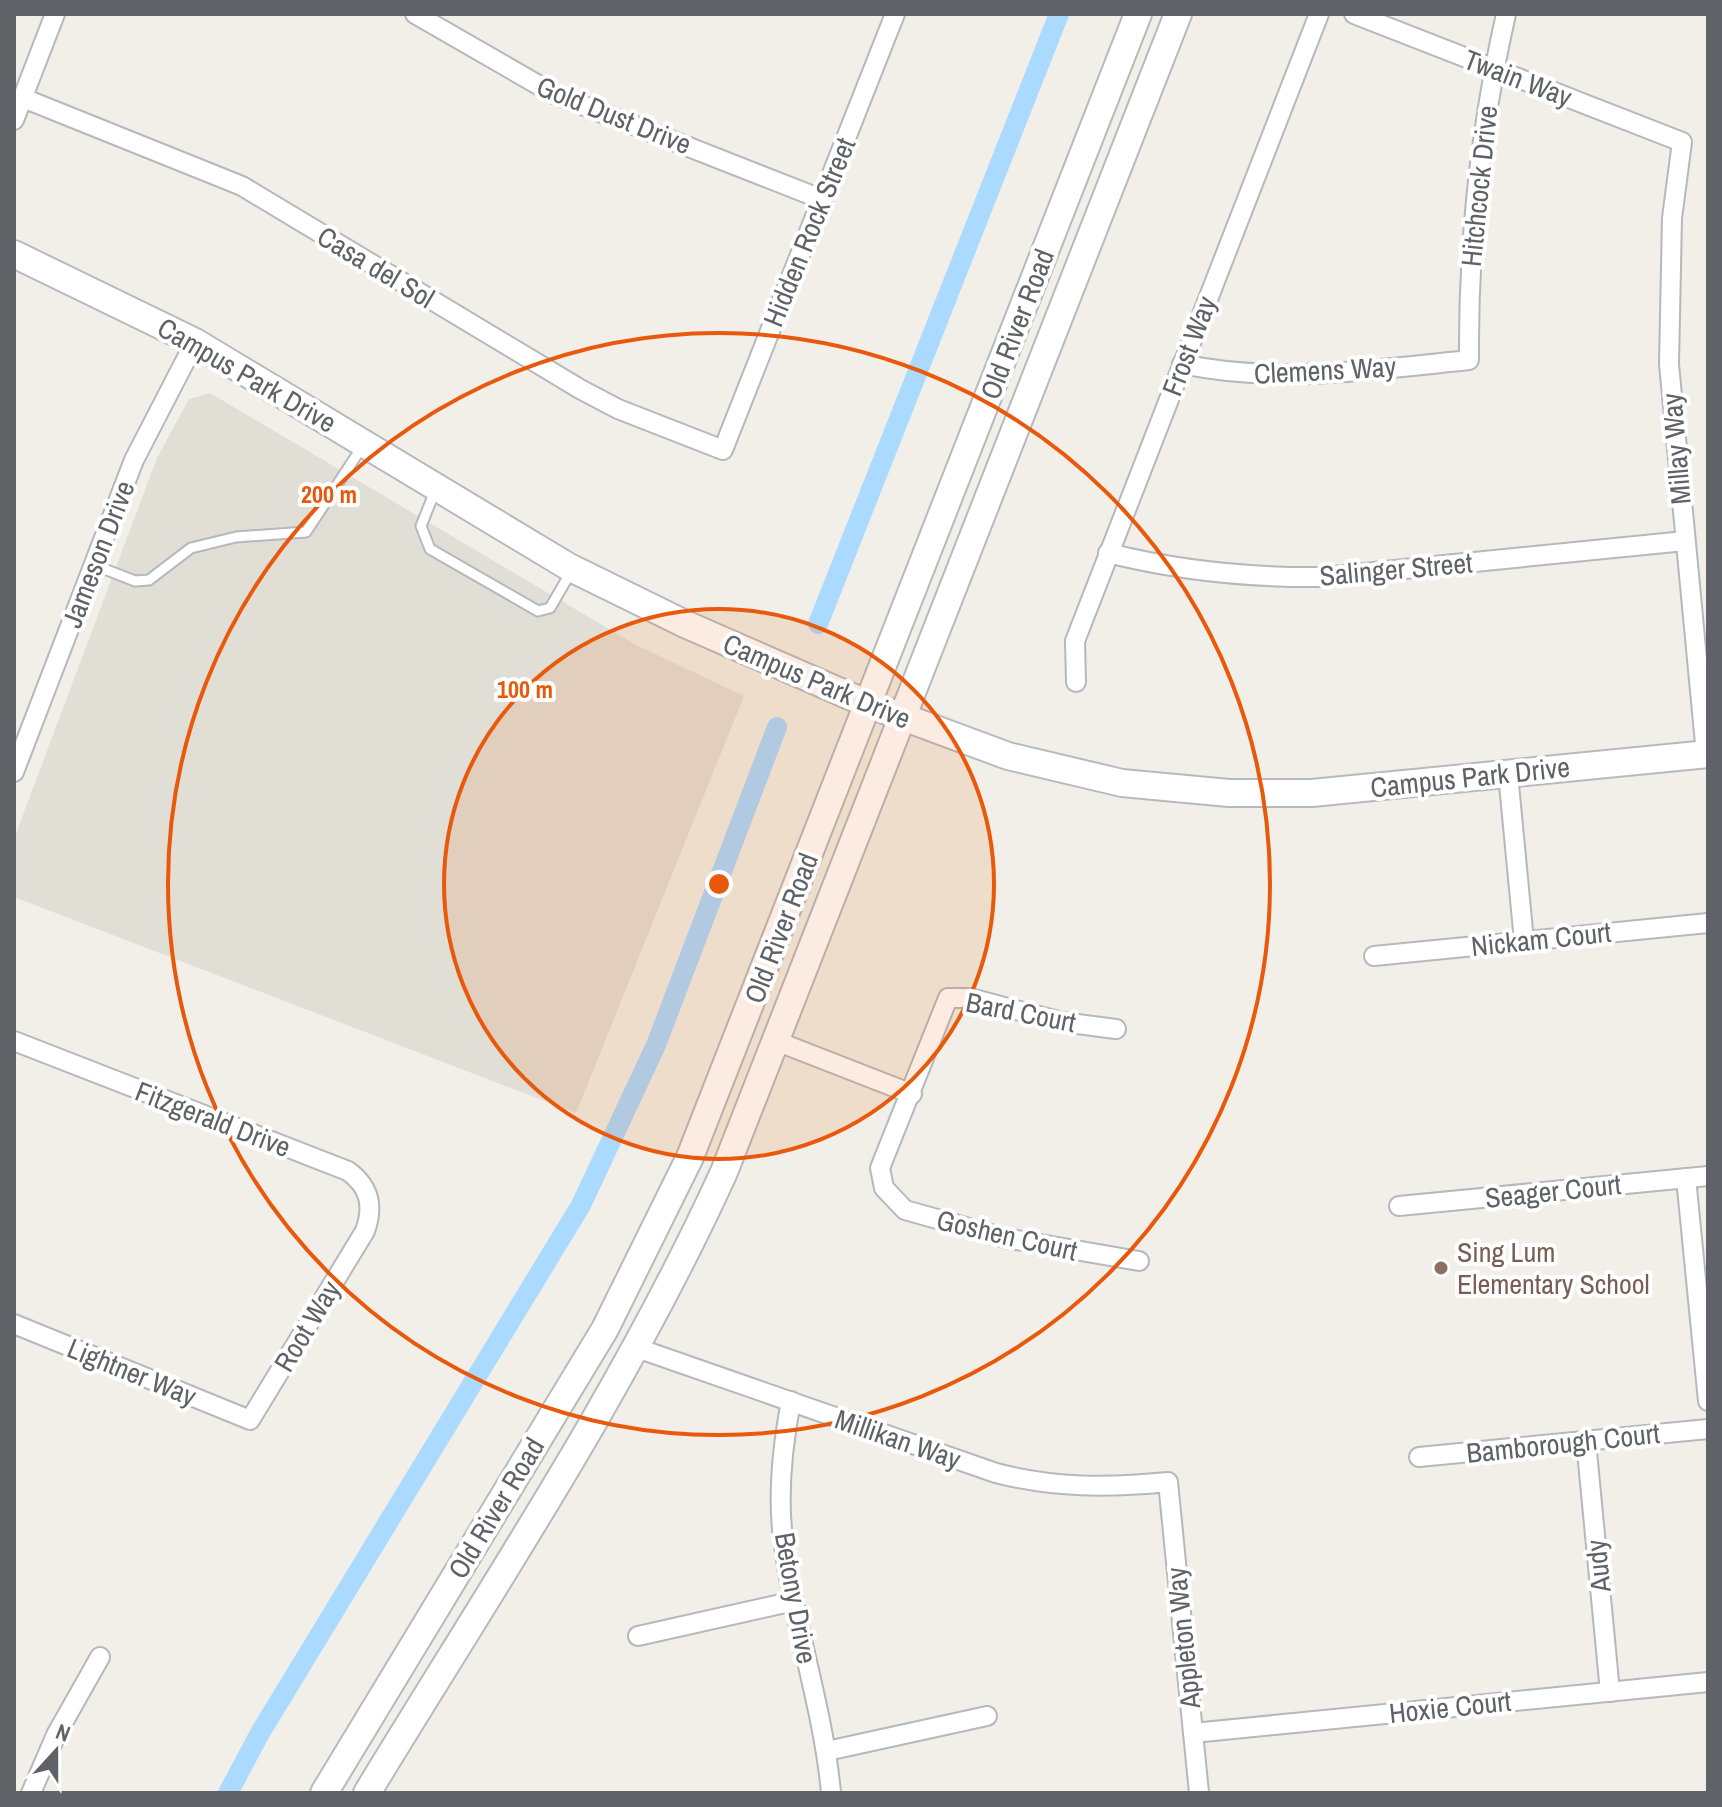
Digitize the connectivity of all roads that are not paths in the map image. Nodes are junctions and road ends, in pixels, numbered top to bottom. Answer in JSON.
{"nodes":[{"id":1,"x":55,"y":14,"type":"edge"},
{"id":2,"x":415,"y":14,"type":"edge"},
{"id":3,"x":895,"y":14,"type":"edge"},
{"id":4,"x":1138,"y":14,"type":"edge"},
{"id":5,"x":1178,"y":14,"type":"edge"},
{"id":6,"x":1319,"y":14,"type":"edge"},
{"id":7,"x":1354,"y":14,"type":"edge"},
{"id":8,"x":1506,"y":14,"type":"edge"},
{"id":9,"x":1493,"y":68,"type":"junction"},
{"id":10,"x":23,"y":98,"type":"junction"},
{"id":11,"x":14,"y":120,"type":"edge"},
{"id":12,"x":1682,"y":142,"type":"joint"},
{"id":13,"x":821,"y":199,"type":"junction"},
{"id":14,"x":14,"y":254,"type":"edge"},
{"id":15,"x":195,"y":342,"type":"junction"},
{"id":16,"x":1469,"y":360,"type":"joint"},
{"id":17,"x":1182,"y":364,"type":"junction"},
{"id":18,"x":364,"y":444,"type":"junction"},
{"id":19,"x":723,"y":450,"type":"joint"},
{"id":20,"x":437,"y":487,"type":"junction"},
{"id":21,"x":1685,"y":541,"type":"junction"},
{"id":22,"x":1108,"y":553,"type":"junction"},
{"id":23,"x":94,"y":565,"type":"junction"},
{"id":24,"x":573,"y":569,"type":"junction"},
{"id":25,"x":1076,"y":682,"type":"dead end"},
{"id":26,"x":868,"y":704,"type":"junction"},
{"id":27,"x":903,"y":718,"type":"junction"},
{"id":28,"x":1707,"y":754,"type":"edge"},
{"id":29,"x":14,"y":772,"type":"edge"},
{"id":30,"x":1508,"y":774,"type":"junction"},
{"id":31,"x":784,"y":920,"type":"junction"},
{"id":32,"x":1708,"y":923,"type":"edge"},
{"id":33,"x":1524,"y":941,"type":"junction"},
{"id":34,"x":1374,"y":956,"type":"dead end"},
{"id":35,"x":1116,"y":1029,"type":"dead end"},
{"id":36,"x":14,"y":1041,"type":"edge"},
{"id":37,"x":776,"y":1041,"type":"junction"},
{"id":38,"x":912,"y":1094,"type":"junction"},
{"id":39,"x":684,"y":1171,"type":"junction"},
{"id":40,"x":1708,"y":1176,"type":"edge"},
{"id":41,"x":1686,"y":1178,"type":"junction"},
{"id":42,"x":1399,"y":1206,"type":"dead end"},
{"id":43,"x":365,"y":1231,"type":"joint"},
{"id":44,"x":1139,"y":1261,"type":"dead end"},
{"id":45,"x":14,"y":1324,"type":"edge"},
{"id":46,"x":637,"y":1348,"type":"junction"},
{"id":47,"x":791,"y":1401,"type":"junction"},
{"id":48,"x":1708,"y":1401,"type":"edge"},
{"id":49,"x":250,"y":1420,"type":"joint"},
{"id":50,"x":1708,"y":1429,"type":"edge"},
{"id":51,"x":1586,"y":1441,"type":"junction"},
{"id":52,"x":1419,"y":1457,"type":"dead end"},
{"id":53,"x":1168,"y":1482,"type":"joint"},
{"id":54,"x":794,"y":1601,"type":"junction"},
{"id":55,"x":638,"y":1636,"type":"dead end"},
{"id":56,"x":100,"y":1657,"type":"dead end"},
{"id":57,"x":1708,"y":1682,"type":"edge"},
{"id":58,"x":1610,"y":1692,"type":"junction"},
{"id":59,"x":987,"y":1716,"type":"dead end"},
{"id":60,"x":1193,"y":1733,"type":"junction"},
{"id":61,"x":827,"y":1751,"type":"junction"},
{"id":62,"x":31,"y":1793,"type":"edge"},
{"id":63,"x":324,"y":1793,"type":"edge"},
{"id":64,"x":367,"y":1793,"type":"edge"},
{"id":65,"x":831,"y":1793,"type":"edge"},
{"id":66,"x":1199,"y":1793,"type":"edge"}],
"edges":[{"from":1,"to":10,"type":"street"},
{"from":2,"to":13,"type":"street","name":"Gold Dust Drive"},
{"from":3,"to":13,"type":"street","name":"Hidden Rock Street"},
{"from":4,"to":26,"type":"main road","name":"Old River Road"},
{"from":5,"to":27,"type":"main road","name":"Old River Road"},
{"from":6,"to":17,"type":"street","name":"Frost Way"},
{"from":7,"to":9,"type":"street","name":"Twain Way"},
{"from":8,"to":9,"type":"street","name":"Hitchcock Drive"},
{"from":9,"to":12,"type":"street","name":"Twain Way"},
{"from":9,"to":16,"type":"street","name":"Hitchcock Drive"},
{"from":10,"to":11,"type":"street"},
{"from":10,"to":19,"type":"street","name":"Casa del Sol"},
{"from":12,"to":21,"type":"street","name":"Millay Way"},
{"from":13,"to":19,"type":"street","name":"Hidden Rock Street"},
{"from":14,"to":15,"type":"main road","name":"Campus Park Drive"},
{"from":15,"to":18,"type":"main road","name":"Campus Park Drive"},
{"from":15,"to":23,"type":"street","name":"Jameson Drive"},
{"from":16,"to":17,"type":"street","name":"Clemens Way"},
{"from":17,"to":22,"type":"street","name":"Frost Way"},
{"from":18,"to":20,"type":"main road","name":"Campus Park Drive"},
{"from":18,"to":23,"type":"lane"},
{"from":20,"to":24,"type":"main road","name":"Campus Park Drive"},
{"from":20,"to":24,"type":"lane"},
{"from":21,"to":22,"type":"street","name":"Salinger Street"},
{"from":21,"to":28,"type":"street","name":"Millay Way"},
{"from":22,"to":25,"type":"street","name":"Frost Way"},
{"from":23,"to":29,"type":"street","name":"Jameson Drive"},
{"from":24,"to":26,"type":"main road","name":"Campus Park Drive"},
{"from":26,"to":27,"type":"main road","name":"Campus Park Drive"},
{"from":26,"to":31,"type":"main road","name":"Old River Road"},
{"from":27,"to":30,"type":"main road","name":"Campus Park Drive"},
{"from":27,"to":37,"type":"main road","name":"Old River Road"},
{"from":28,"to":30,"type":"main road","name":"Campus Park Drive"},
{"from":30,"to":33,"type":"street"},
{"from":31,"to":37,"type":"main road"},
{"from":31,"to":39,"type":"main road","name":"Old River Road"},
{"from":32,"to":33,"type":"street","name":"Nickam Court"},
{"from":33,"to":34,"type":"street","name":"Nickam Court"},
{"from":35,"to":38,"type":"street","name":"Bard Court"},
{"from":36,"to":43,"type":"street","name":"Fitzgerald Drive"},
{"from":37,"to":38,"type":"street"},
{"from":37,"to":46,"type":"main road","name":"Old River Road"},
{"from":38,"to":44,"type":"street","name":"Goshen Court"},
{"from":39,"to":46,"type":"main road"},
{"from":39,"to":63,"type":"main road","name":"Old River Road"},
{"from":40,"to":41,"type":"street","name":"Seager Court"},
{"from":41,"to":42,"type":"street","name":"Seager Court"},
{"from":41,"to":48,"type":"street"},
{"from":43,"to":49,"type":"street","name":"Root Way"},
{"from":45,"to":49,"type":"street","name":"Lightner Way"},
{"from":46,"to":47,"type":"street","name":"Millikan Way"},
{"from":46,"to":64,"type":"main road","name":"Old River Road"},
{"from":47,"to":53,"type":"street","name":"Millikan Way"},
{"from":47,"to":54,"type":"street","name":"Betony Drive"},
{"from":50,"to":51,"type":"street","name":"Bamborough Court"},
{"from":51,"to":52,"type":"street","name":"Bamborough Court"},
{"from":51,"to":58,"type":"street","name":"Audy"},
{"from":53,"to":60,"type":"street","name":"Appleton Way"},
{"from":54,"to":55,"type":"street"},
{"from":54,"to":61,"type":"street","name":"Betony Drive"},
{"from":56,"to":62,"type":"street"},
{"from":57,"to":58,"type":"street","name":"Hoxie Court"},
{"from":58,"to":60,"type":"street","name":"Hoxie Court"},
{"from":59,"to":61,"type":"street"},
{"from":60,"to":66,"type":"street","name":"Appleton Way"},
{"from":61,"to":65,"type":"street","name":"Betony Drive"}]}
